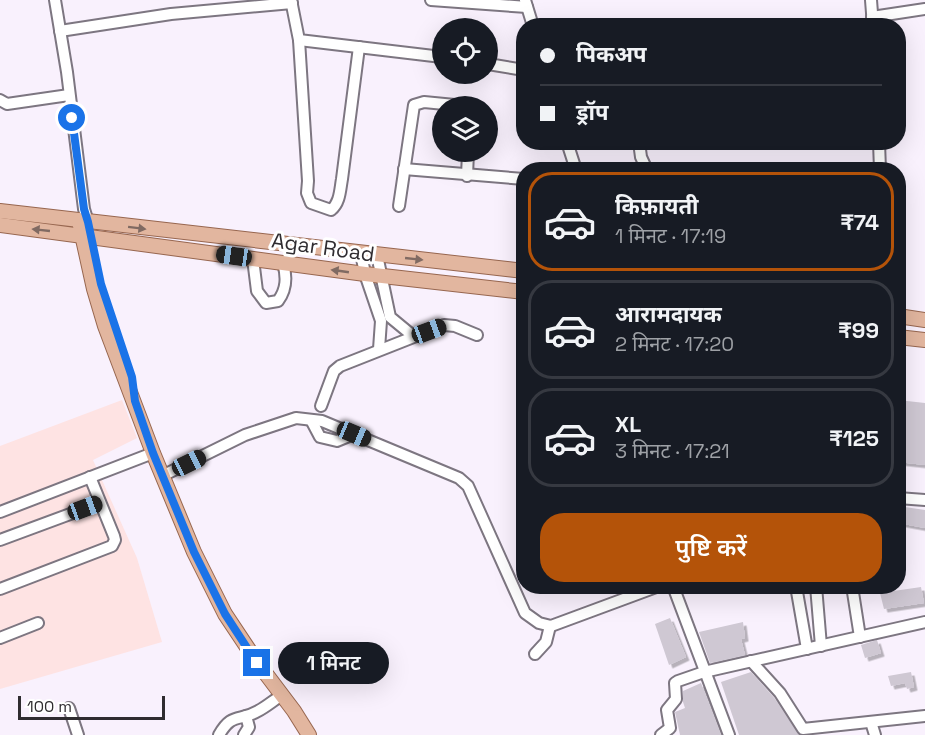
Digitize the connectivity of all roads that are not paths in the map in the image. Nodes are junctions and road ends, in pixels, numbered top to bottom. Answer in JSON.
{"nodes":[{"id":1,"x":55,"y":0,"type":"edge"},
{"id":2,"x":431,"y":0,"type":"edge"},
{"id":3,"x":871,"y":0,"type":"edge"},
{"id":4,"x":292,"y":1,"type":"edge"},
{"id":5,"x":450,"y":1,"type":"edge"},
{"id":6,"x":526,"y":4,"type":"edge"},
{"id":7,"x":925,"y":9,"type":"edge"},
{"id":8,"x":872,"y":18,"type":"edge"},
{"id":9,"x":885,"y":18,"type":"edge"},
{"id":10,"x":60,"y":32,"type":"junction"},
{"id":11,"x":299,"y":40,"type":"junction"},
{"id":12,"x":359,"y":47,"type":"junction"},
{"id":13,"x":432,"y":56,"type":"edge"},
{"id":14,"x":498,"y":65,"type":"edge"},
{"id":15,"x":516,"y":68,"type":"edge"},
{"id":16,"x":69,"y":95,"type":"junction"},
{"id":17,"x":0,"y":100,"type":"edge"},
{"id":18,"x":432,"y":103,"type":"edge"},
{"id":19,"x":467,"y":162,"type":"edge"},
{"id":20,"x":404,"y":169,"type":"junction"},
{"id":21,"x":466,"y":176,"type":"junction"},
{"id":22,"x":516,"y":179,"type":"edge"},
{"id":23,"x":399,"y":206,"type":"dead end"},
{"id":24,"x":0,"y":211,"type":"edge"},
{"id":25,"x":0,"y":225,"type":"edge"},
{"id":26,"x":85,"y":225,"type":"junction"},
{"id":27,"x":198,"y":235,"type":"junction"},
{"id":28,"x":196,"y":251,"type":"junction"},
{"id":29,"x":361,"y":253,"type":"junction"},
{"id":30,"x":377,"y":255,"type":"junction"},
{"id":31,"x":253,"y":259,"type":"junction"},
{"id":32,"x":283,"y":263,"type":"junction"},
{"id":33,"x":516,"y":270,"type":"edge"},
{"id":34,"x":365,"y":274,"type":"junction"},
{"id":35,"x":380,"y":276,"type":"junction"},
{"id":36,"x":516,"y":291,"type":"edge"},
{"id":37,"x":906,"y":317,"type":"edge"},
{"id":38,"x":385,"y":319,"type":"junction"},
{"id":39,"x":925,"y":320,"type":"edge"},
{"id":40,"x":477,"y":335,"type":"dead end"},
{"id":41,"x":413,"y":336,"type":"junction"},
{"id":42,"x":906,"y":338,"type":"edge"},
{"id":43,"x":925,"y":340,"type":"edge"},
{"id":44,"x":379,"y":349,"type":"junction"},
{"id":45,"x":321,"y":406,"type":"dead end"},
{"id":46,"x":312,"y":420,"type":"junction"},
{"id":47,"x":354,"y":434,"type":"junction"},
{"id":48,"x":153,"y":453,"type":"junction"},
{"id":49,"x":162,"y":476,"type":"junction"},
{"id":50,"x":90,"y":477,"type":"junction"},
{"id":51,"x":906,"y":499,"type":"edge"},
{"id":52,"x":925,"y":500,"type":"edge"},
{"id":53,"x":100,"y":503,"type":"junction"},
{"id":54,"x":0,"y":512,"type":"edge"},
{"id":55,"x":0,"y":540,"type":"edge"},
{"id":56,"x":0,"y":589,"type":"edge"},
{"id":57,"x":516,"y":593,"type":"edge"},
{"id":58,"x":516,"y":594,"type":"edge"},
{"id":59,"x":636,"y":594,"type":"edge"},
{"id":60,"x":676,"y":594,"type":"edge"},
{"id":61,"x":797,"y":594,"type":"edge"},
{"id":62,"x":817,"y":594,"type":"edge"},
{"id":63,"x":853,"y":594,"type":"edge"},
{"id":64,"x":925,"y":622,"type":"edge"},
{"id":65,"x":38,"y":623,"type":"dead end"},
{"id":66,"x":550,"y":626,"type":"junction"},
{"id":67,"x":860,"y":637,"type":"junction"},
{"id":68,"x":0,"y":638,"type":"edge"},
{"id":69,"x":821,"y":646,"type":"junction"},
{"id":70,"x":807,"y":649,"type":"junction"},
{"id":71,"x":535,"y":654,"type":"dead end"},
{"id":72,"x":751,"y":662,"type":"junction"},
{"id":73,"x":704,"y":672,"type":"junction"},
{"id":74,"x":282,"y":695,"type":"junction"},
{"id":75,"x":69,"y":708,"type":"dead end"},
{"id":76,"x":246,"y":716,"type":"junction"},
{"id":77,"x":925,"y":716,"type":"edge"},
{"id":78,"x":871,"y":722,"type":"junction"},
{"id":79,"x":805,"y":732,"type":"edge"},
{"id":80,"x":78,"y":735,"type":"edge"},
{"id":81,"x":219,"y":735,"type":"edge"},
{"id":82,"x":244,"y":735,"type":"edge"},
{"id":83,"x":309,"y":735,"type":"edge"},
{"id":84,"x":661,"y":735,"type":"edge"},
{"id":85,"x":729,"y":735,"type":"edge"},
{"id":86,"x":875,"y":735,"type":"edge"}],
"edges":[{"from":1,"to":10,"type":"street"},
{"from":2,"to":5,"type":"street"},
{"from":3,"to":8,"type":"street"},
{"from":4,"to":10,"type":"street"},
{"from":4,"to":11,"type":"street"},
{"from":5,"to":6,"type":"street"},
{"from":7,"to":9,"type":"street"},
{"from":10,"to":16,"type":"street"},
{"from":11,"to":12,"type":"street"},
{"from":11,"to":12,"type":"street"},
{"from":12,"to":13,"type":"street"},
{"from":14,"to":15,"type":"street"},
{"from":16,"to":17,"type":"street"},
{"from":16,"to":26,"type":"street"},
{"from":18,"to":20,"type":"street"},
{"from":19,"to":21,"type":"street"},
{"from":20,"to":21,"type":"street"},
{"from":20,"to":23,"type":"street"},
{"from":21,"to":22,"type":"street"},
{"from":24,"to":26,"type":"main road"},
{"from":26,"to":25,"type":"main road","one_way":true},
{"from":26,"to":27,"type":"main road","one_way":true},
{"from":26,"to":28,"type":"main road","name":"Agar Road"},
{"from":26,"to":48,"type":"main road"},
{"from":27,"to":28,"type":"main road"},
{"from":27,"to":29,"type":"main road"},
{"from":28,"to":31,"type":"main road","name":"Agar Road"},
{"from":29,"to":30,"type":"main road"},
{"from":29,"to":34,"type":"street"},
{"from":30,"to":33,"type":"main road","one_way":true},
{"from":30,"to":35,"type":"street"},
{"from":31,"to":32,"type":"main road","name":"Agar Road"},
{"from":31,"to":32,"type":"street"},
{"from":34,"to":32,"type":"main road","name":"Agar Road","one_way":true},
{"from":34,"to":35,"type":"main road","name":"Agar Road"},
{"from":34,"to":38,"type":"street"},
{"from":35,"to":36,"type":"main road","name":"Agar Road"},
{"from":35,"to":38,"type":"street"},
{"from":37,"to":39,"type":"main road"},
{"from":38,"to":41,"type":"street"},
{"from":38,"to":44,"type":"street"},
{"from":40,"to":41,"type":"street"},
{"from":41,"to":44,"type":"street"},
{"from":42,"to":43,"type":"main road"},
{"from":44,"to":45,"type":"street"},
{"from":46,"to":47,"type":"street"},
{"from":46,"to":47,"type":"street"},
{"from":46,"to":49,"type":"street"},
{"from":47,"to":57,"type":"street"},
{"from":48,"to":49,"type":"main road"},
{"from":48,"to":50,"type":"street"},
{"from":49,"to":74,"type":"main road"},
{"from":50,"to":53,"type":"street"},
{"from":50,"to":54,"type":"street"},
{"from":51,"to":52,"type":"street"},
{"from":53,"to":55,"type":"street"},
{"from":53,"to":56,"type":"street"},
{"from":58,"to":66,"type":"street"},
{"from":59,"to":66,"type":"street"},
{"from":60,"to":73,"type":"street"},
{"from":61,"to":70,"type":"street"},
{"from":62,"to":69,"type":"street"},
{"from":63,"to":67,"type":"street"},
{"from":64,"to":67,"type":"street"},
{"from":65,"to":68,"type":"street"},
{"from":66,"to":71,"type":"street"},
{"from":67,"to":69,"type":"street"},
{"from":69,"to":70,"type":"street"},
{"from":70,"to":72,"type":"street"},
{"from":72,"to":73,"type":"street"},
{"from":72,"to":79,"type":"street"},
{"from":73,"to":84,"type":"street"},
{"from":73,"to":85,"type":"street"},
{"from":74,"to":76,"type":"street"},
{"from":74,"to":83,"type":"main road"},
{"from":75,"to":80,"type":"street"},
{"from":76,"to":81,"type":"street"},
{"from":76,"to":82,"type":"street"},
{"from":77,"to":78,"type":"street"},
{"from":78,"to":79,"type":"street"},
{"from":78,"to":86,"type":"street"}]}
